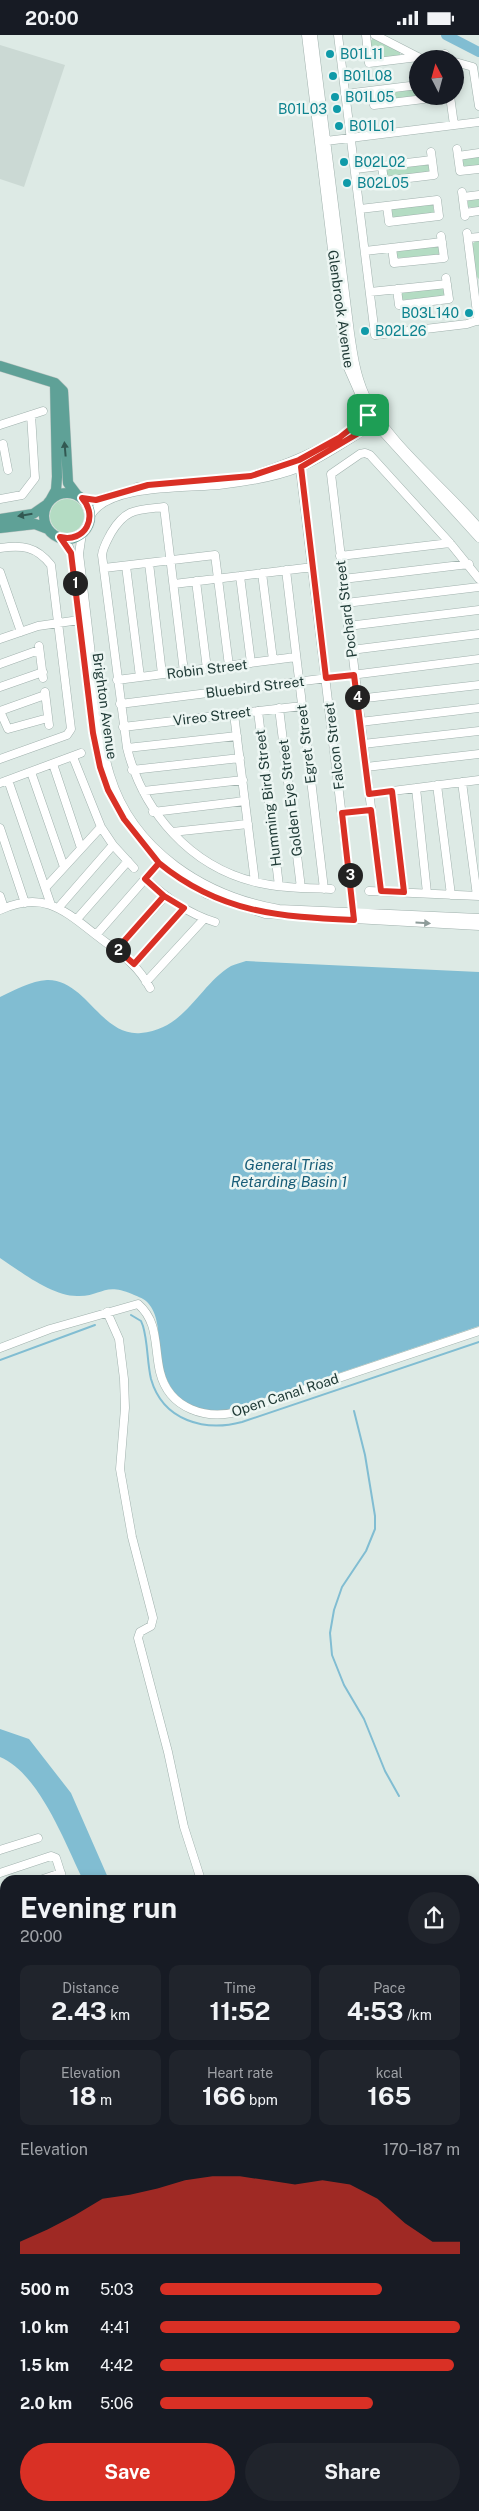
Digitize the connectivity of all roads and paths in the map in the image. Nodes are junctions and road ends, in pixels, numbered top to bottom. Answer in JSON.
{"nodes":[{"id":1,"x":306,"y":35,"type":"edge"},
{"id":2,"x":313,"y":35,"type":"edge"},
{"id":3,"x":338,"y":35,"type":"edge"},
{"id":4,"x":366,"y":35,"type":"edge"},
{"id":5,"x":375,"y":35,"type":"edge"},
{"id":6,"x":464,"y":64,"type":"edge"},
{"id":7,"x":409,"y":86,"type":"edge"},
{"id":8,"x":373,"y":91,"type":"junction"},
{"id":9,"x":346,"y":94,"type":"junction"},
{"id":10,"x":409,"y":101,"type":"edge"},
{"id":11,"x":451,"y":105,"type":"edge"},
{"id":12,"x":479,"y":106,"type":"edge"},
{"id":13,"x":479,"y":122,"type":"edge"},
{"id":14,"x":454,"y":125,"type":"junction"},
{"id":15,"x":351,"y":137,"type":"junction"},
{"id":16,"x":326,"y":141,"type":"junction"},
{"id":17,"x":479,"y":153,"type":"edge"},
{"id":18,"x":382,"y":166,"type":"junction"},
{"id":19,"x":355,"y":169,"type":"junction"},
{"id":20,"x":479,"y":169,"type":"edge"},
{"id":21,"x":479,"y":195,"type":"edge"},
{"id":22,"x":387,"y":206,"type":"junction"},
{"id":23,"x":360,"y":209,"type":"junction"},
{"id":24,"x":479,"y":211,"type":"edge"},
{"id":25,"x":479,"y":237,"type":"edge"},
{"id":26,"x":392,"y":248,"type":"junction"},
{"id":27,"x":365,"y":251,"type":"junction"},
{"id":28,"x":476,"y":281,"type":"edge"},
{"id":29,"x":397,"y":289,"type":"junction"},
{"id":30,"x":370,"y":292,"type":"junction"},
{"id":31,"x":478,"y":321,"type":"edge"},
{"id":32,"x":0,"y":366,"type":"edge"},
{"id":33,"x":55,"y":383,"type":"junction"},
{"id":34,"x":43,"y":411,"type":"dead end"},
{"id":35,"x":371,"y":413,"type":"junction"},
{"id":36,"x":32,"y":415,"type":"junction"},
{"id":37,"x":377,"y":422,"type":"junction"},
{"id":38,"x":0,"y":425,"type":"edge"},
{"id":39,"x":2,"y":447,"type":"edge"},
{"id":40,"x":300,"y":464,"type":"junction"},
{"id":41,"x":5,"y":468,"type":"edge"},
{"id":42,"x":80,"y":497,"type":"junction"},
{"id":43,"x":0,"y":499,"type":"edge"},
{"id":44,"x":49,"y":502,"type":"junction"},
{"id":45,"x":90,"y":517,"type":"junction"},
{"id":46,"x":0,"y":519,"type":"edge"},
{"id":47,"x":0,"y":527,"type":"edge"},
{"id":48,"x":479,"y":528,"type":"edge"},
{"id":49,"x":48,"y":529,"type":"junction"},
{"id":50,"x":82,"y":533,"type":"junction"},
{"id":51,"x":60,"y":537,"type":"junction"},
{"id":52,"x":479,"y":538,"type":"edge"},
{"id":53,"x":450,"y":543,"type":"junction"},
{"id":54,"x":0,"y":548,"type":"edge"},
{"id":55,"x":340,"y":556,"type":"junction"},
{"id":56,"x":171,"y":560,"type":"junction"},
{"id":57,"x":149,"y":563,"type":"junction"},
{"id":58,"x":469,"y":564,"type":"junction"},
{"id":59,"x":126,"y":566,"type":"junction"},
{"id":60,"x":313,"y":567,"type":"junction"},
{"id":61,"x":104,"y":568,"type":"junction"},
{"id":62,"x":286,"y":570,"type":"junction"},
{"id":63,"x":0,"y":572,"type":"edge"},
{"id":64,"x":262,"y":573,"type":"junction"},
{"id":65,"x":240,"y":575,"type":"junction"},
{"id":66,"x":218,"y":578,"type":"junction"},
{"id":67,"x":343,"y":579,"type":"junction"},
{"id":68,"x":479,"y":579,"type":"edge"},
{"id":69,"x":196,"y":581,"type":"junction"},
{"id":70,"x":174,"y":584,"type":"junction"},
{"id":71,"x":479,"y":587,"type":"edge"},
{"id":72,"x":346,"y":603,"type":"junction"},
{"id":73,"x":479,"y":610,"type":"edge"},
{"id":74,"x":79,"y":620,"type":"junction"},
{"id":75,"x":59,"y":623,"type":"junction"},
{"id":76,"x":348,"y":626,"type":"junction"},
{"id":77,"x":21,"y":632,"type":"junction"},
{"id":78,"x":479,"y":634,"type":"edge"},
{"id":79,"x":0,"y":639,"type":"edge"},
{"id":80,"x":351,"y":650,"type":"junction"},
{"id":81,"x":296,"y":657,"type":"junction"},
{"id":82,"x":479,"y":659,"type":"edge"},
{"id":83,"x":273,"y":660,"type":"junction"},
{"id":84,"x":251,"y":663,"type":"junction"},
{"id":85,"x":0,"y":664,"type":"edge"},
{"id":86,"x":229,"y":666,"type":"junction"},
{"id":87,"x":207,"y":669,"type":"junction"},
{"id":88,"x":184,"y":671,"type":"junction"},
{"id":89,"x":162,"y":674,"type":"junction"},
{"id":90,"x":354,"y":675,"type":"junction"},
{"id":91,"x":140,"y":677,"type":"junction"},
{"id":92,"x":326,"y":678,"type":"junction"},
{"id":93,"x":117,"y":680,"type":"junction"},
{"id":94,"x":299,"y":682,"type":"junction"},
{"id":95,"x":479,"y":685,"type":"edge"},
{"id":96,"x":0,"y":687,"type":"edge"},
{"id":97,"x":357,"y":699,"type":"junction"},
{"id":98,"x":120,"y":704,"type":"junction"},
{"id":99,"x":302,"y":705,"type":"junction"},
{"id":100,"x":279,"y":708,"type":"junction"},
{"id":101,"x":479,"y":708,"type":"edge"},
{"id":102,"x":0,"y":711,"type":"edge"},
{"id":103,"x":258,"y":711,"type":"junction"},
{"id":104,"x":234,"y":713,"type":"junction"},
{"id":105,"x":360,"y":722,"type":"junction"},
{"id":106,"x":123,"y":727,"type":"junction"},
{"id":107,"x":479,"y":731,"type":"edge"},
{"id":108,"x":237,"y":736,"type":"junction"},
{"id":109,"x":363,"y":744,"type":"junction"},
{"id":110,"x":127,"y":748,"type":"junction"},
{"id":111,"x":81,"y":753,"type":"dead end"},
{"id":112,"x":479,"y":754,"type":"edge"},
{"id":113,"x":73,"y":757,"type":"junction"},
{"id":114,"x":240,"y":758,"type":"junction"},
{"id":115,"x":0,"y":759,"type":"edge"},
{"id":116,"x":52,"y":764,"type":"junction"},
{"id":117,"x":366,"y":767,"type":"junction"},
{"id":118,"x":132,"y":771,"type":"junction"},
{"id":119,"x":31,"y":772,"type":"junction"},
{"id":120,"x":8,"y":780,"type":"junction"},
{"id":121,"x":243,"y":780,"type":"junction"},
{"id":122,"x":479,"y":780,"type":"edge"},
{"id":123,"x":462,"y":782,"type":"junction"},
{"id":124,"x":0,"y":783,"type":"edge"},
{"id":125,"x":437,"y":785,"type":"junction"},
{"id":126,"x":416,"y":788,"type":"junction"},
{"id":127,"x":143,"y":791,"type":"junction"},
{"id":128,"x":392,"y":791,"type":"junction"},
{"id":129,"x":369,"y":794,"type":"junction"},
{"id":130,"x":245,"y":801,"type":"junction"},
{"id":131,"x":371,"y":810,"type":"junction"},
{"id":132,"x":154,"y":812,"type":"junction"},
{"id":133,"x":342,"y":813,"type":"junction"},
{"id":134,"x":248,"y":824,"type":"junction"},
{"id":135,"x":0,"y":827,"type":"edge"},
{"id":136,"x":101,"y":827,"type":"junction"},
{"id":137,"x":172,"y":832,"type":"junction"},
{"id":138,"x":113,"y":845,"type":"junction"},
{"id":139,"x":82,"y":848,"type":"junction"},
{"id":140,"x":128,"y":861,"type":"junction"},
{"id":141,"x":159,"y":863,"type":"junction"},
{"id":142,"x":64,"y":867,"type":"junction"},
{"id":143,"x":134,"y":867,"type":"dead end"},
{"id":144,"x":145,"y":879,"type":"junction"},
{"id":145,"x":256,"y":882,"type":"junction"},
{"id":146,"x":279,"y":886,"type":"junction"},
{"id":147,"x":46,"y":887,"type":"junction"},
{"id":148,"x":301,"y":888,"type":"junction"},
{"id":149,"x":369,"y":891,"type":"dead end"},
{"id":150,"x":381,"y":891,"type":"junction"},
{"id":151,"x":404,"y":892,"type":"junction"},
{"id":152,"x":427,"y":893,"type":"junction"},
{"id":153,"x":451,"y":895,"type":"junction"},
{"id":154,"x":0,"y":896,"type":"edge"},
{"id":155,"x":164,"y":896,"type":"junction"},
{"id":156,"x":478,"y":896,"type":"edge"},
{"id":157,"x":25,"y":903,"type":"junction"},
{"id":158,"x":55,"y":906,"type":"junction"},
{"id":159,"x":184,"y":908,"type":"junction"},
{"id":160,"x":2,"y":909,"type":"edge"},
{"id":161,"x":354,"y":916,"type":"junction"},
{"id":162,"x":479,"y":918,"type":"edge"},
{"id":163,"x":77,"y":919,"type":"junction"},
{"id":164,"x":204,"y":919,"type":"junction"},
{"id":165,"x":215,"y":922,"type":"dead end"},
{"id":166,"x":479,"y":926,"type":"edge"},
{"id":167,"x":96,"y":935,"type":"junction"},
{"id":168,"x":117,"y":949,"type":"junction"},
{"id":169,"x":134,"y":964,"type":"junction"},
{"id":170,"x":107,"y":1313,"type":"junction"},
{"id":171,"x":479,"y":1331,"type":"edge"},
{"id":172,"x":0,"y":1348,"type":"edge"},
{"id":173,"x":38,"y":1838,"type":"dead end"},
{"id":174,"x":0,"y":1851,"type":"edge"},
{"id":175,"x":0,"y":1873,"type":"edge"},
{"id":176,"x":61,"y":1875,"type":"edge"},
{"id":177,"x":199,"y":1875,"type":"edge"}],
"edges":[{"from":1,"to":35,"type":"street","name":"Glenbrook Avenue"},
{"from":2,"to":16,"type":"street","name":"Glenbrook Avenue"},
{"from":3,"to":9,"type":"street"},
{"from":4,"to":5,"type":"street"},
{"from":6,"to":12,"type":"street"},
{"from":7,"to":8,"type":"street"},
{"from":8,"to":9,"type":"street"},
{"from":8,"to":10,"type":"street"},
{"from":9,"to":15,"type":"street"},
{"from":11,"to":14,"type":"street"},
{"from":13,"to":14,"type":"street"},
{"from":14,"to":15,"type":"street"},
{"from":15,"to":16,"type":"street"},
{"from":15,"to":19,"type":"street"},
{"from":16,"to":35,"type":"street","name":"Glenbrook Avenue"},
{"from":17,"to":20,"type":"street"},
{"from":18,"to":18,"type":"street"},
{"from":18,"to":19,"type":"street"},
{"from":19,"to":23,"type":"street"},
{"from":21,"to":24,"type":"street"},
{"from":22,"to":22,"type":"street"},
{"from":22,"to":23,"type":"street"},
{"from":23,"to":27,"type":"street"},
{"from":25,"to":28,"type":"street"},
{"from":26,"to":26,"type":"street"},
{"from":26,"to":27,"type":"street"},
{"from":27,"to":30,"type":"street"},
{"from":28,"to":31,"type":"street"},
{"from":29,"to":29,"type":"street"},
{"from":29,"to":30,"type":"street"},
{"from":30,"to":31,"type":"street"},
{"from":32,"to":33,"type":"main road"},
{"from":42,"to":33,"type":"main road","one_way":true},
{"from":33,"to":44,"type":"main road"},
{"from":34,"to":36,"type":"street"},
{"from":35,"to":37,"type":"street","name":"Glenbrook Avenue"},
{"from":35,"to":40,"type":"street"},
{"from":36,"to":38,"type":"street"},
{"from":36,"to":43,"type":"street"},
{"from":37,"to":40,"type":"street"},
{"from":37,"to":48,"type":"street","name":"Glenbrook Avenue"},
{"from":37,"to":52,"type":"street","name":"Glenbrook Avenue"},
{"from":39,"to":41,"type":"street"},
{"from":40,"to":42,"type":"street"},
{"from":40,"to":45,"type":"street"},
{"from":40,"to":60,"type":"street","name":"Falcon Street"},
{"from":42,"to":44,"type":"main road"},
{"from":42,"to":45,"type":"main road"},
{"from":44,"to":46,"type":"main road","one_way":true},
{"from":44,"to":49,"type":"main road"},
{"from":45,"to":50,"type":"main road"},
{"from":47,"to":49,"type":"main road"},
{"from":49,"to":51,"type":"main road"},
{"from":50,"to":51,"type":"main road"},
{"from":50,"to":161,"type":"street","name":"Brighton Avenue"},
{"from":51,"to":74,"type":"street","name":"Brighton Avenue"},
{"from":53,"to":55,"type":"street"},
{"from":53,"to":55,"type":"street","name":"Pochard Street"},
{"from":53,"to":58,"type":"street"},
{"from":54,"to":75,"type":"street"},
{"from":55,"to":67,"type":"street","name":"Pochard Street"},
{"from":56,"to":57,"type":"street"},
{"from":56,"to":61,"type":"street"},
{"from":56,"to":66,"type":"street"},
{"from":56,"to":70,"type":"street"},
{"from":57,"to":59,"type":"street"},
{"from":57,"to":89,"type":"street"},
{"from":58,"to":67,"type":"street"},
{"from":58,"to":68,"type":"street"},
{"from":59,"to":61,"type":"street"},
{"from":59,"to":91,"type":"street"},
{"from":60,"to":62,"type":"street"},
{"from":60,"to":92,"type":"street","name":"Falcon Street"},
{"from":61,"to":93,"type":"street"},
{"from":62,"to":64,"type":"street"},
{"from":62,"to":81,"type":"street","name":"Egret Street"},
{"from":63,"to":77,"type":"street"},
{"from":64,"to":65,"type":"street"},
{"from":64,"to":83,"type":"street"},
{"from":65,"to":66,"type":"street"},
{"from":65,"to":84,"type":"street"},
{"from":66,"to":69,"type":"street"},
{"from":66,"to":86,"type":"street"},
{"from":67,"to":72,"type":"street","name":"Pochard Street"},
{"from":69,"to":70,"type":"street"},
{"from":69,"to":87,"type":"street"},
{"from":70,"to":88,"type":"street"},
{"from":71,"to":72,"type":"street"},
{"from":72,"to":76,"type":"street","name":"Pochard Street"},
{"from":73,"to":76,"type":"street"},
{"from":74,"to":75,"type":"street"},
{"from":74,"to":141,"type":"street","name":"Brighton Avenue"},
{"from":75,"to":77,"type":"street"},
{"from":75,"to":115,"type":"street"},
{"from":76,"to":80,"type":"street","name":"Pochard Street"},
{"from":77,"to":79,"type":"street"},
{"from":78,"to":80,"type":"street"},
{"from":80,"to":90,"type":"street","name":"Pochard Street"},
{"from":81,"to":83,"type":"street","name":"Robin Street"},
{"from":81,"to":94,"type":"street","name":"Egret Street"},
{"from":82,"to":90,"type":"street","name":"Bluebird Street"},
{"from":83,"to":84,"type":"street","name":"Robin Street"},
{"from":84,"to":86,"type":"street","name":"Robin Street"},
{"from":85,"to":96,"type":"street"},
{"from":86,"to":87,"type":"street","name":"Robin Street"},
{"from":87,"to":88,"type":"street","name":"Robin Street"},
{"from":88,"to":89,"type":"street","name":"Robin Street"},
{"from":89,"to":91,"type":"street","name":"Robin Street"},
{"from":90,"to":92,"type":"street","name":"Bluebird Street"},
{"from":90,"to":97,"type":"street","name":"Pochard Street"},
{"from":91,"to":93,"type":"street","name":"Robin Street"},
{"from":92,"to":94,"type":"street","name":"Bluebird Street"},
{"from":92,"to":133,"type":"street","name":"Falcon Street"},
{"from":93,"to":98,"type":"street"},
{"from":94,"to":98,"type":"street","name":"Bluebird Street"},
{"from":94,"to":99,"type":"street","name":"Egret Street"},
{"from":95,"to":97,"type":"street"},
{"from":97,"to":105,"type":"street","name":"Pochard Street"},
{"from":98,"to":106,"type":"street"},
{"from":99,"to":100,"type":"street","name":"Vireo Street"},
{"from":99,"to":148,"type":"street","name":"Egret Street"},
{"from":100,"to":103,"type":"street","name":"Vireo Street"},
{"from":100,"to":148,"type":"street","name":"Golden Eye Street"},
{"from":101,"to":105,"type":"street"},
{"from":102,"to":102,"type":"street"},
{"from":103,"to":104,"type":"street","name":"Vireo Street"},
{"from":103,"to":146,"type":"street","name":"Humming Bird Street"},
{"from":104,"to":106,"type":"street","name":"Vireo Street"},
{"from":104,"to":108,"type":"street"},
{"from":105,"to":109,"type":"street","name":"Pochard Street"},
{"from":106,"to":110,"type":"street"},
{"from":107,"to":109,"type":"street"},
{"from":108,"to":110,"type":"street"},
{"from":108,"to":114,"type":"street"},
{"from":109,"to":117,"type":"street","name":"Pochard Street"},
{"from":110,"to":118,"type":"street"},
{"from":111,"to":113,"type":"street"},
{"from":112,"to":117,"type":"street"},
{"from":113,"to":116,"type":"street"},
{"from":113,"to":136,"type":"street"},
{"from":114,"to":118,"type":"street"},
{"from":114,"to":121,"type":"street"},
{"from":116,"to":119,"type":"street"},
{"from":116,"to":139,"type":"street"},
{"from":117,"to":129,"type":"street","name":"Pochard Street"},
{"from":118,"to":127,"type":"street"},
{"from":119,"to":120,"type":"street"},
{"from":119,"to":142,"type":"street"},
{"from":120,"to":124,"type":"street"},
{"from":120,"to":147,"type":"street"},
{"from":121,"to":127,"type":"street"},
{"from":121,"to":130,"type":"street"},
{"from":122,"to":123,"type":"street"},
{"from":123,"to":125,"type":"street"},
{"from":123,"to":156,"type":"street"},
{"from":125,"to":126,"type":"street"},
{"from":125,"to":153,"type":"street"},
{"from":126,"to":128,"type":"street"},
{"from":126,"to":152,"type":"street"},
{"from":127,"to":132,"type":"street"},
{"from":128,"to":129,"type":"street"},
{"from":128,"to":151,"type":"street"},
{"from":129,"to":131,"type":"street","name":"Pochard Street"},
{"from":130,"to":132,"type":"street"},
{"from":130,"to":134,"type":"street"},
{"from":131,"to":133,"type":"street"},
{"from":131,"to":150,"type":"street","name":"Pochard Street"},
{"from":132,"to":137,"type":"street"},
{"from":133,"to":161,"type":"street","name":"Falcon Street"},
{"from":134,"to":137,"type":"street"},
{"from":134,"to":145,"type":"street"},
{"from":135,"to":157,"type":"street"},
{"from":136,"to":138,"type":"street"},
{"from":136,"to":139,"type":"street"},
{"from":137,"to":145,"type":"street"},
{"from":138,"to":140,"type":"street"},
{"from":138,"to":158,"type":"street"},
{"from":139,"to":142,"type":"street"},
{"from":140,"to":143,"type":"street"},
{"from":140,"to":163,"type":"street"},
{"from":141,"to":144,"type":"street"},
{"from":141,"to":161,"type":"street","name":"Brighton Avenue"},
{"from":142,"to":147,"type":"street"},
{"from":144,"to":155,"type":"street"},
{"from":144,"to":167,"type":"street"},
{"from":145,"to":146,"type":"street"},
{"from":146,"to":148,"type":"street"},
{"from":147,"to":158,"type":"street"},
{"from":149,"to":150,"type":"street"},
{"from":150,"to":151,"type":"street"},
{"from":151,"to":152,"type":"street"},
{"from":152,"to":153,"type":"street"},
{"from":153,"to":156,"type":"street"},
{"from":154,"to":160,"type":"street"},
{"from":155,"to":159,"type":"street"},
{"from":155,"to":168,"type":"street"},
{"from":157,"to":158,"type":"street"},
{"from":157,"to":160,"type":"street"},
{"from":158,"to":163,"type":"street"},
{"from":159,"to":164,"type":"street"},
{"from":159,"to":169,"type":"street"},
{"from":161,"to":162,"type":"street","name":"Brighton Avenue"},
{"from":161,"to":166,"type":"street","name":"Brighton Avenue","one_way":true},
{"from":163,"to":167,"type":"street"},
{"from":164,"to":165,"type":"street"},
{"from":164,"to":169,"type":"street"},
{"from":167,"to":168,"type":"street"},
{"from":168,"to":169,"type":"street"},
{"from":170,"to":171,"type":"street","name":"Open Canal Road"},
{"from":170,"to":172,"type":"street","name":"Open Canal Road"},
{"from":170,"to":177,"type":"street"},
{"from":173,"to":174,"type":"street"},
{"from":175,"to":176,"type":"street"}]}
